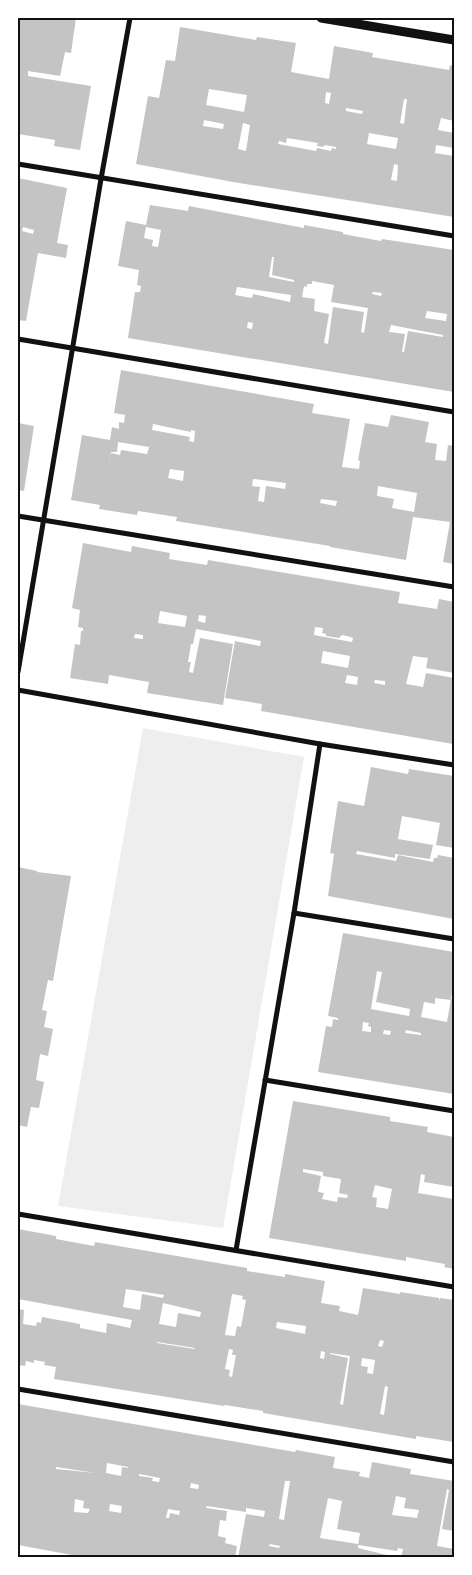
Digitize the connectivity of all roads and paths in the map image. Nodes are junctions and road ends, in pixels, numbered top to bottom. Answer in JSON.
{"nodes":[{"id":1,"x":130,"y":18,"type":"edge"},
{"id":2,"x":321,"y":18,"type":"edge"},
{"id":3,"x":454,"y":40,"type":"edge"},
{"id":4,"x":18,"y":164,"type":"edge"},
{"id":5,"x":101,"y":179,"type":"junction"},
{"id":6,"x":454,"y":236,"type":"edge"},
{"id":7,"x":18,"y":339,"type":"edge"},
{"id":8,"x":72,"y":348,"type":"junction"},
{"id":9,"x":454,"y":412,"type":"edge"},
{"id":10,"x":18,"y":516,"type":"edge"},
{"id":11,"x":42,"y":520,"type":"junction"},
{"id":12,"x":454,"y":587,"type":"edge"},
{"id":13,"x":18,"y":672,"type":"edge"},
{"id":14,"x":18,"y":690,"type":"edge"},
{"id":15,"x":320,"y":744,"type":"junction"},
{"id":16,"x":454,"y":765,"type":"edge"},
{"id":17,"x":294,"y":913,"type":"junction"},
{"id":18,"x":454,"y":939,"type":"edge"},
{"id":19,"x":265,"y":1080,"type":"junction"},
{"id":20,"x":454,"y":1111,"type":"edge"},
{"id":21,"x":18,"y":1214,"type":"edge"},
{"id":22,"x":236,"y":1250,"type":"junction"},
{"id":23,"x":454,"y":1287,"type":"edge"},
{"id":24,"x":18,"y":1388,"type":"edge"},
{"id":25,"x":454,"y":1462,"type":"edge"}],
"edges":[{"from":1,"to":5,"type":"street"},
{"from":2,"to":3,"type":"street"},
{"from":4,"to":5,"type":"street"},
{"from":5,"to":6,"type":"street"},
{"from":5,"to":8,"type":"street"},
{"from":7,"to":8,"type":"street"},
{"from":8,"to":9,"type":"street"},
{"from":8,"to":11,"type":"street"},
{"from":10,"to":11,"type":"street"},
{"from":11,"to":12,"type":"street"},
{"from":11,"to":13,"type":"street"},
{"from":14,"to":15,"type":"street"},
{"from":15,"to":16,"type":"street"},
{"from":15,"to":17,"type":"street"},
{"from":17,"to":18,"type":"street"},
{"from":17,"to":19,"type":"street"},
{"from":19,"to":20,"type":"street"},
{"from":19,"to":22,"type":"street"},
{"from":21,"to":22,"type":"street"},
{"from":22,"to":23,"type":"street"},
{"from":24,"to":25,"type":"street"}]}
